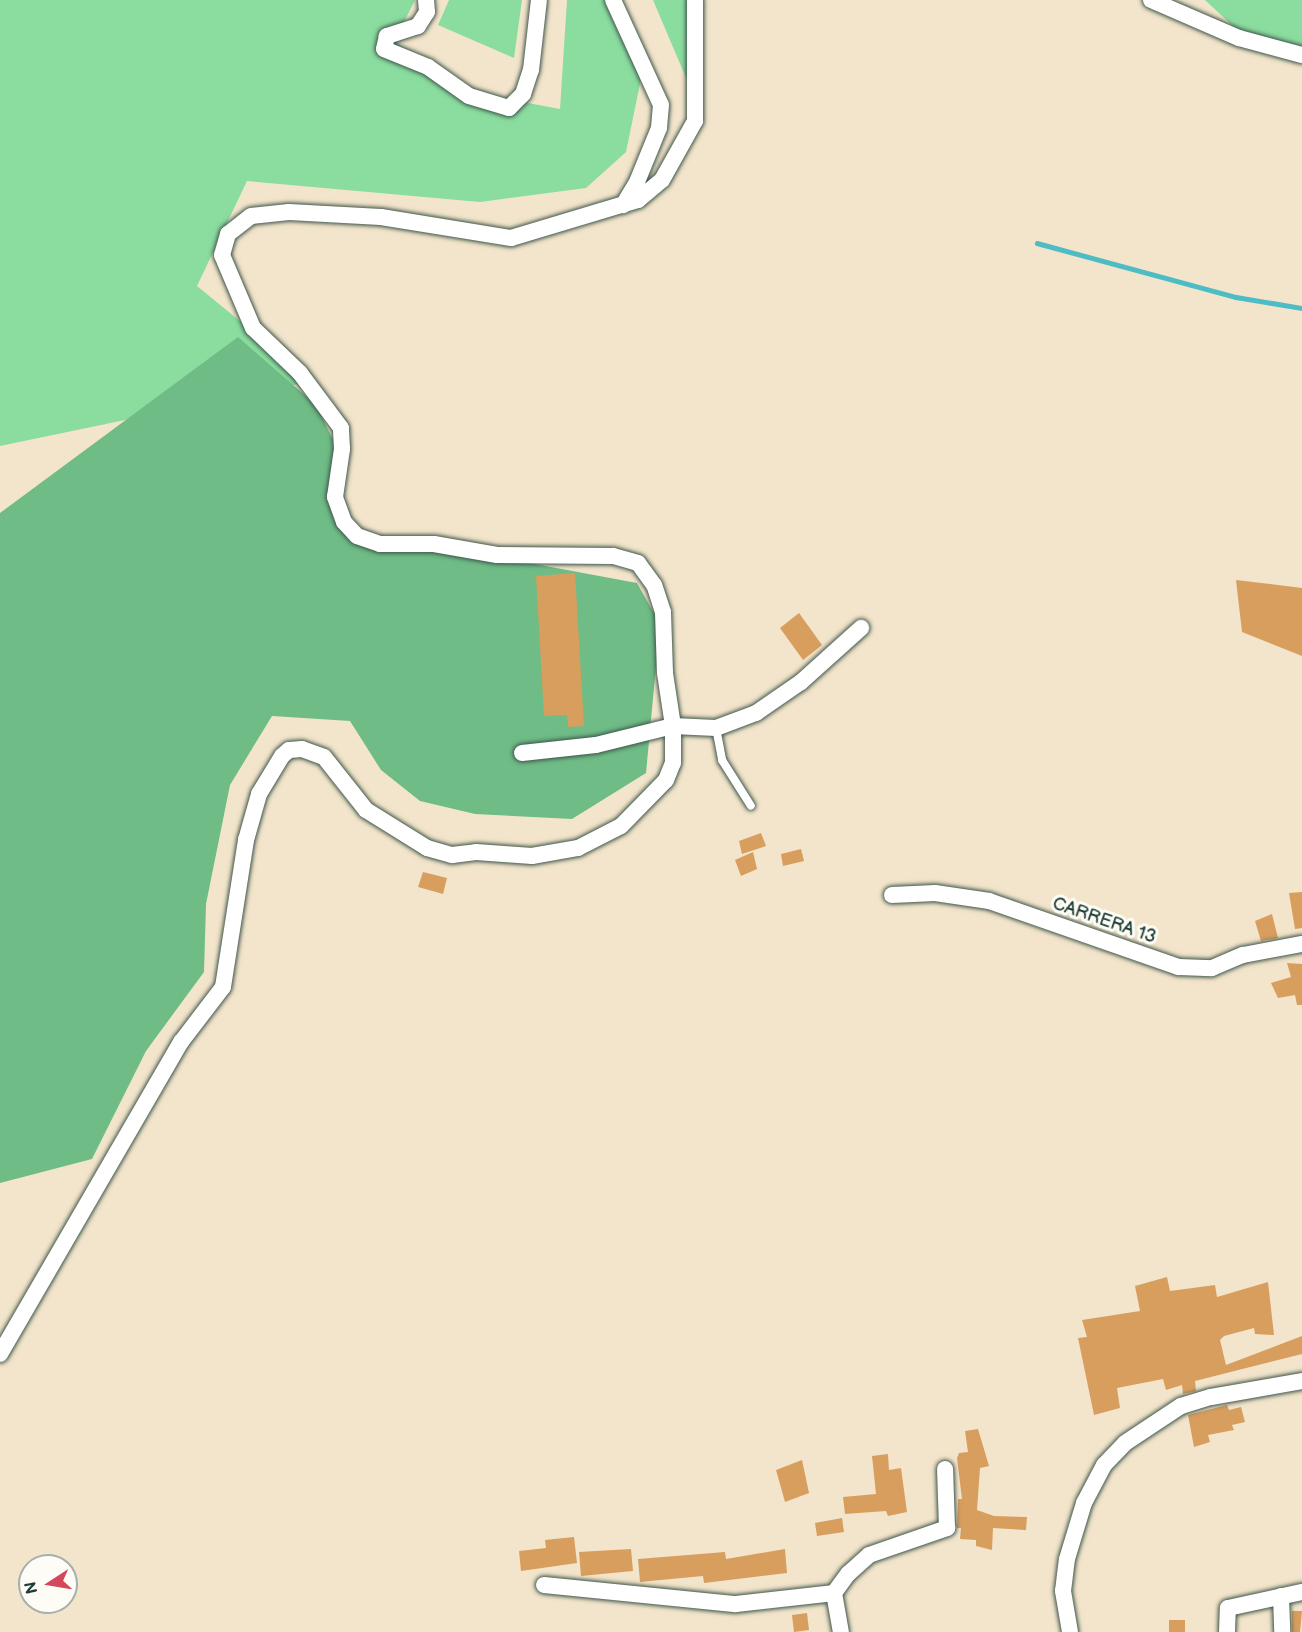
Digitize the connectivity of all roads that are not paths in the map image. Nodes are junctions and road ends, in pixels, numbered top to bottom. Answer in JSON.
{"nodes":[{"id":1,"x":426,"y":0,"type":"edge"},
{"id":2,"x":539,"y":0,"type":"edge"},
{"id":3,"x":613,"y":0,"type":"edge"},
{"id":4,"x":695,"y":0,"type":"edge"},
{"id":5,"x":1151,"y":0,"type":"edge"},
{"id":6,"x":1302,"y":55,"type":"edge"},
{"id":7,"x":623,"y":205,"type":"junction"},
{"id":8,"x":861,"y":628,"type":"dead end"},
{"id":9,"x":673,"y":726,"type":"junction"},
{"id":10,"x":716,"y":728,"type":"junction"},
{"id":11,"x":522,"y":753,"type":"dead end"},
{"id":12,"x":751,"y":806,"type":"dead end"},
{"id":13,"x":892,"y":895,"type":"dead end"},
{"id":14,"x":1302,"y":944,"type":"edge"},
{"id":15,"x":0,"y":1354,"type":"edge"},
{"id":16,"x":1302,"y":1382,"type":"edge"},
{"id":17,"x":945,"y":1469,"type":"dead end"},
{"id":18,"x":544,"y":1585,"type":"dead end"},
{"id":19,"x":1302,"y":1592,"type":"edge"},
{"id":20,"x":834,"y":1593,"type":"junction"},
{"id":21,"x":1281,"y":1596,"type":"junction"},
{"id":22,"x":842,"y":1632,"type":"edge"},
{"id":23,"x":1070,"y":1632,"type":"edge"},
{"id":24,"x":1227,"y":1632,"type":"edge"},
{"id":25,"x":1282,"y":1632,"type":"edge"}],
"edges":[{"from":1,"to":2,"type":"street"},
{"from":3,"to":7,"type":"street"},
{"from":4,"to":7,"type":"street"},
{"from":5,"to":6,"type":"street"},
{"from":7,"to":9,"type":"street"},
{"from":8,"to":10,"type":"street"},
{"from":9,"to":10,"type":"street"},
{"from":9,"to":11,"type":"street"},
{"from":9,"to":15,"type":"street"},
{"from":10,"to":12,"type":"lane"},
{"from":13,"to":14,"type":"street","name":"CARRERA 13"},
{"from":16,"to":23,"type":"street"},
{"from":17,"to":20,"type":"street"},
{"from":18,"to":20,"type":"street"},
{"from":19,"to":21,"type":"street"},
{"from":20,"to":22,"type":"street"},
{"from":21,"to":24,"type":"street"},
{"from":21,"to":25,"type":"street"}]}
